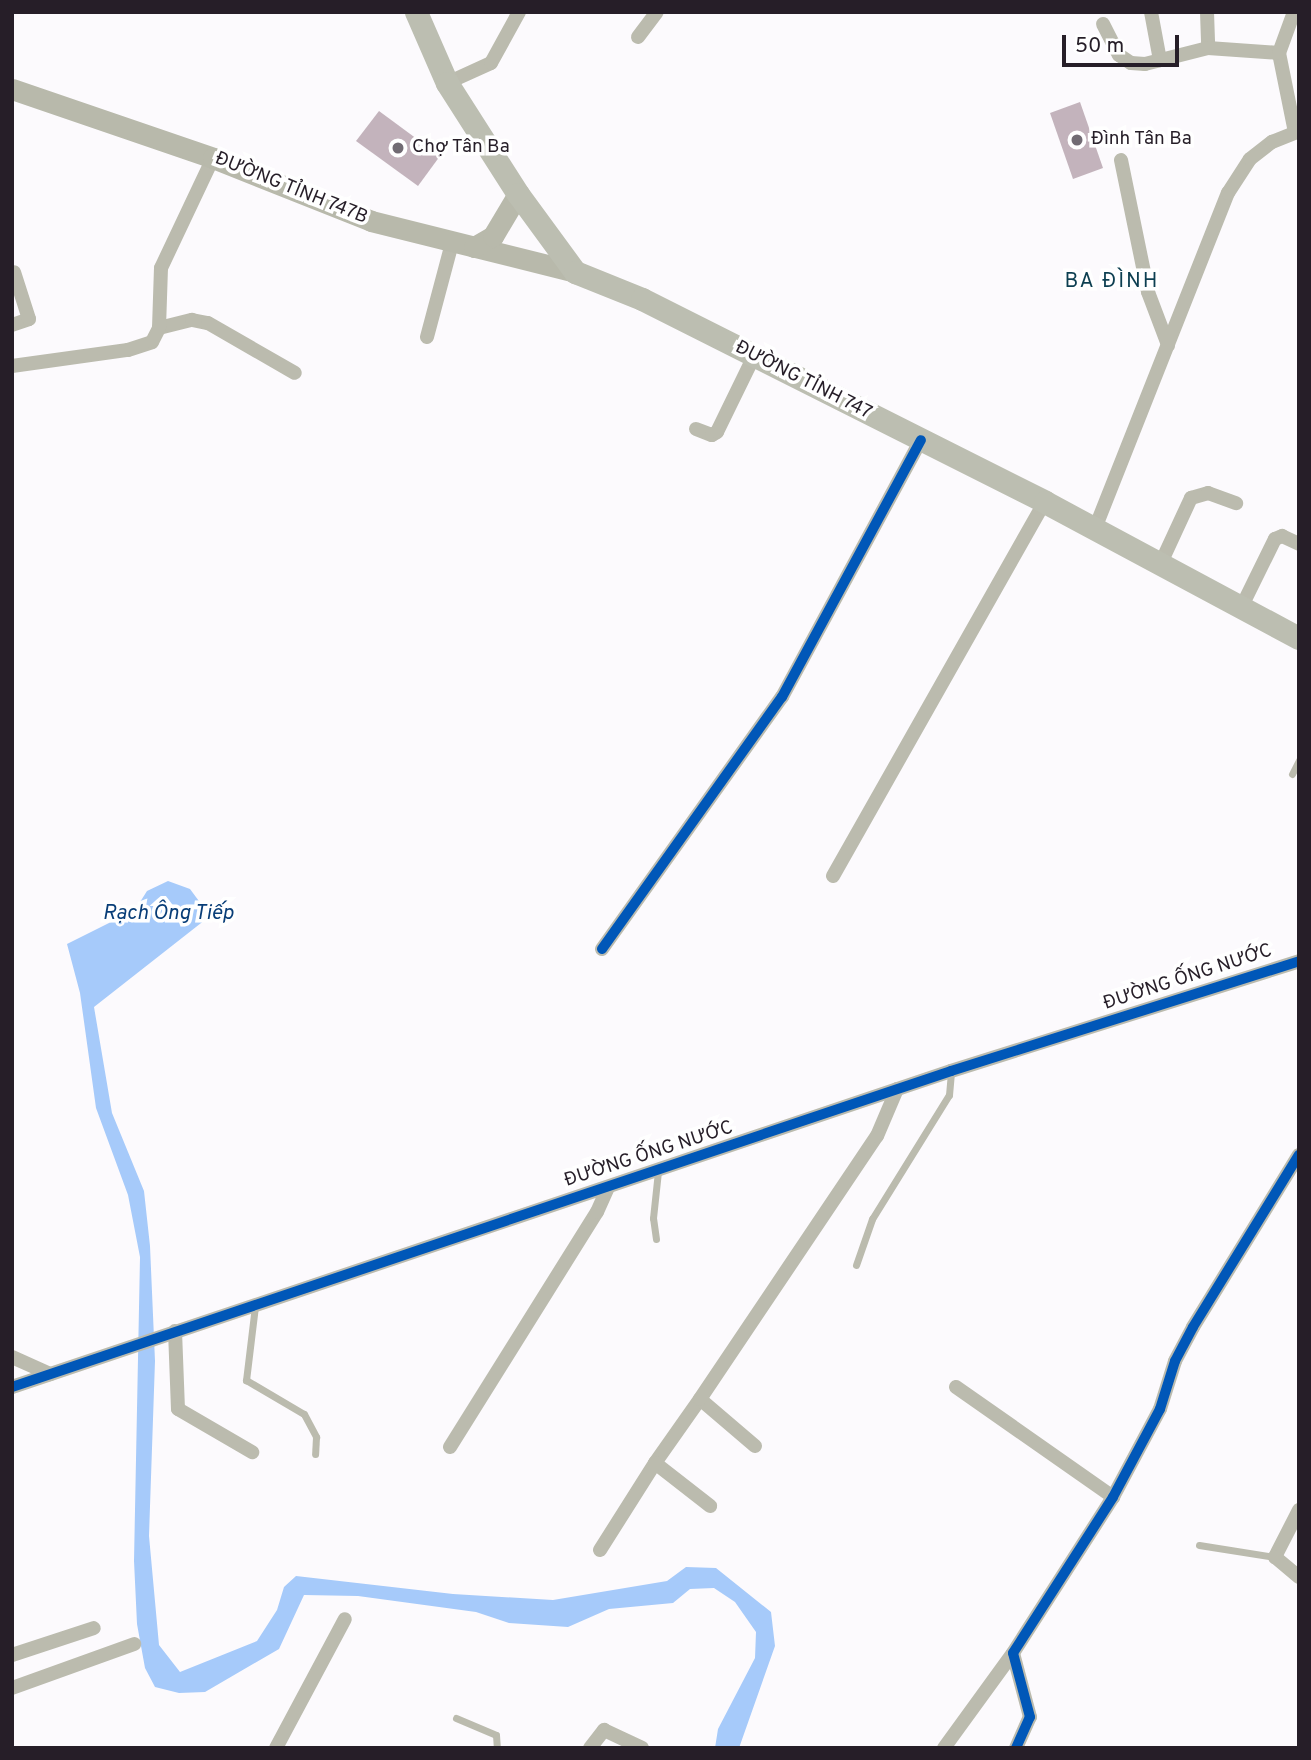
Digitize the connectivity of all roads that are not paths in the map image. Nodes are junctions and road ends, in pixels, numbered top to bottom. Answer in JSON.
{"nodes":[{"id":1,"x":416,"y":12,"type":"edge"},
{"id":2,"x":519,"y":12,"type":"edge"},
{"id":3,"x":657,"y":12,"type":"edge"},
{"id":4,"x":1150,"y":12,"type":"edge"},
{"id":5,"x":1207,"y":12,"type":"edge"},
{"id":6,"x":1294,"y":12,"type":"edge"},
{"id":7,"x":1103,"y":24,"type":"dead end"},
{"id":8,"x":638,"y":37,"type":"dead end"},
{"id":9,"x":1208,"y":48,"type":"junction"},
{"id":10,"x":1279,"y":53,"type":"junction"},
{"id":11,"x":1160,"y":60,"type":"junction"},
{"id":12,"x":447,"y":83,"type":"junction"},
{"id":13,"x":12,"y":89,"type":"edge"},
{"id":14,"x":1297,"y":132,"type":"edge"},
{"id":15,"x":213,"y":158,"type":"junction"},
{"id":16,"x":1121,"y":160,"type":"dead end"},
{"id":17,"x":518,"y":194,"type":"junction"},
{"id":18,"x":452,"y":243,"type":"junction"},
{"id":19,"x":474,"y":247,"type":"junction"},
{"id":20,"x":14,"y":272,"type":"edge"},
{"id":21,"x":575,"y":272,"type":"junction"},
{"id":22,"x":12,"y":325,"type":"edge"},
{"id":23,"x":159,"y":328,"type":"junction"},
{"id":24,"x":427,"y":337,"type":"dead end"},
{"id":25,"x":1168,"y":345,"type":"junction"},
{"id":26,"x":754,"y":356,"type":"junction"},
{"id":27,"x":12,"y":366,"type":"edge"},
{"id":28,"x":295,"y":373,"type":"dead end"},
{"id":29,"x":695,"y":429,"type":"dead end"},
{"id":30,"x":921,"y":440,"type":"junction"},
{"id":31,"x":1045,"y":502,"type":"junction"},
{"id":32,"x":1236,"y":503,"type":"dead end"},
{"id":33,"x":1094,"y":531,"type":"junction"},
{"id":34,"x":1299,"y":544,"type":"edge"},
{"id":35,"x":1160,"y":565,"type":"junction"},
{"id":36,"x":1241,"y":608,"type":"junction"},
{"id":37,"x":1299,"y":638,"type":"edge"},
{"id":38,"x":1299,"y":760,"type":"edge"},
{"id":39,"x":1292,"y":774,"type":"dead end"},
{"id":40,"x":833,"y":876,"type":"dead end"},
{"id":41,"x":602,"y":949,"type":"dead end"},
{"id":42,"x":1299,"y":961,"type":"edge"},
{"id":43,"x":951,"y":1071,"type":"junction"},
{"id":44,"x":897,"y":1089,"type":"junction"},
{"id":45,"x":1299,"y":1155,"type":"edge"},
{"id":46,"x":657,"y":1171,"type":"junction"},
{"id":47,"x":608,"y":1187,"type":"junction"},
{"id":48,"x":656,"y":1239,"type":"dead end"},
{"id":49,"x":856,"y":1265,"type":"dead end"},
{"id":50,"x":256,"y":1302,"type":"junction"},
{"id":51,"x":175,"y":1331,"type":"junction"},
{"id":52,"x":12,"y":1357,"type":"edge"},
{"id":53,"x":50,"y":1374,"type":"junction"},
{"id":54,"x":12,"y":1387,"type":"edge"},
{"id":55,"x":956,"y":1387,"type":"dead end"},
{"id":56,"x":700,"y":1399,"type":"junction"},
{"id":57,"x":755,"y":1446,"type":"dead end"},
{"id":58,"x":450,"y":1447,"type":"dead end"},
{"id":59,"x":251,"y":1452,"type":"dead end"},
{"id":60,"x":314,"y":1454,"type":"dead end"},
{"id":61,"x":655,"y":1462,"type":"junction"},
{"id":62,"x":1113,"y":1497,"type":"junction"},
{"id":63,"x":710,"y":1506,"type":"dead end"},
{"id":64,"x":1299,"y":1510,"type":"edge"},
{"id":65,"x":1199,"y":1545,"type":"dead end"},
{"id":66,"x":600,"y":1550,"type":"dead end"},
{"id":67,"x":1275,"y":1557,"type":"junction"},
{"id":68,"x":1299,"y":1577,"type":"edge"},
{"id":69,"x":345,"y":1619,"type":"dead end"},
{"id":70,"x":94,"y":1628,"type":"dead end"},
{"id":71,"x":134,"y":1644,"type":"dead end"},
{"id":72,"x":1013,"y":1653,"type":"junction"},
{"id":73,"x":12,"y":1655,"type":"edge"},
{"id":74,"x":12,"y":1688,"type":"edge"},
{"id":75,"x":456,"y":1718,"type":"dead end"},
{"id":76,"x":276,"y":1748,"type":"edge"},
{"id":77,"x":497,"y":1748,"type":"edge"},
{"id":78,"x":590,"y":1748,"type":"edge"},
{"id":79,"x":642,"y":1748,"type":"edge"},
{"id":80,"x":944,"y":1748,"type":"edge"},
{"id":81,"x":1016,"y":1748,"type":"edge"}],
"edges":[{"from":1,"to":12,"type":"main road"},
{"from":2,"to":12,"type":"street"},
{"from":3,"to":8,"type":"street"},
{"from":4,"to":11,"type":"street"},
{"from":5,"to":9,"type":"street"},
{"from":6,"to":10,"type":"street"},
{"from":7,"to":11,"type":"street"},
{"from":9,"to":10,"type":"street"},
{"from":9,"to":11,"type":"street"},
{"from":10,"to":14,"type":"street"},
{"from":12,"to":17,"type":"main road"},
{"from":13,"to":15,"type":"main road","name":"ĐƯỜNG TỈNH 747B"},
{"from":14,"to":25,"type":"street"},
{"from":15,"to":18,"type":"main road","name":"ĐƯỜNG TỈNH 747B"},
{"from":15,"to":23,"type":"street"},
{"from":16,"to":25,"type":"street"},
{"from":17,"to":19,"type":"main road"},
{"from":17,"to":21,"type":"main road"},
{"from":18,"to":19,"type":"main road","name":"ĐƯỜNG TỈNH 747B"},
{"from":18,"to":24,"type":"street"},
{"from":19,"to":21,"type":"main road","name":"ĐƯỜNG TỈNH 747B"},
{"from":20,"to":22,"type":"street"},
{"from":21,"to":26,"type":"main road","name":"ĐƯỜNG TỈNH 747"},
{"from":23,"to":27,"type":"street"},
{"from":23,"to":28,"type":"street"},
{"from":25,"to":33,"type":"street"},
{"from":26,"to":29,"type":"street"},
{"from":26,"to":30,"type":"main road","name":"ĐƯỜNG TỈNH 747"},
{"from":30,"to":31,"type":"main road","name":"ĐƯỜNG TỈNH 747"},
{"from":30,"to":41,"type":"street"},
{"from":31,"to":33,"type":"main road","name":"ĐƯỜNG TỈNH 747"},
{"from":31,"to":40,"type":"street"},
{"from":32,"to":35,"type":"street"},
{"from":33,"to":35,"type":"main road","name":"ĐƯỜNG TỈNH 747"},
{"from":34,"to":36,"type":"street"},
{"from":35,"to":36,"type":"main road","name":"ĐƯỜNG TỈNH 747"},
{"from":36,"to":37,"type":"main road","name":"ĐƯỜNG TỈNH 747"},
{"from":38,"to":39,"type":"lane"},
{"from":42,"to":43,"type":"street","name":"ĐƯỜNG ỐNG NƯỚC"},
{"from":43,"to":44,"type":"street","name":"ĐƯỜNG ỐNG NƯỚC"},
{"from":43,"to":49,"type":"lane"},
{"from":44,"to":46,"type":"street","name":"ĐƯỜNG ỐNG NƯỚC"},
{"from":44,"to":56,"type":"street"},
{"from":45,"to":62,"type":"street"},
{"from":46,"to":47,"type":"street","name":"ĐƯỜNG ỐNG NƯỚC"},
{"from":46,"to":48,"type":"lane"},
{"from":47,"to":50,"type":"street","name":"ĐƯỜNG ỐNG NƯỚC"},
{"from":47,"to":58,"type":"street"},
{"from":50,"to":51,"type":"street","name":"ĐƯỜNG ỐNG NƯỚC"},
{"from":50,"to":60,"type":"lane"},
{"from":51,"to":53,"type":"street","name":"ĐƯỜNG ỐNG NƯỚC"},
{"from":51,"to":59,"type":"street"},
{"from":52,"to":53,"type":"street"},
{"from":53,"to":54,"type":"street","name":"ĐƯỜNG ỐNG NƯỚC"},
{"from":55,"to":62,"type":"street"},
{"from":56,"to":57,"type":"street"},
{"from":56,"to":61,"type":"street"},
{"from":61,"to":63,"type":"street"},
{"from":61,"to":66,"type":"street"},
{"from":62,"to":72,"type":"street"},
{"from":64,"to":67,"type":"street"},
{"from":65,"to":67,"type":"lane"},
{"from":67,"to":68,"type":"street"},
{"from":69,"to":76,"type":"street"},
{"from":70,"to":73,"type":"street"},
{"from":71,"to":74,"type":"street"},
{"from":72,"to":80,"type":"street"},
{"from":72,"to":81,"type":"street"},
{"from":75,"to":77,"type":"lane"},
{"from":78,"to":79,"type":"street"}]}
